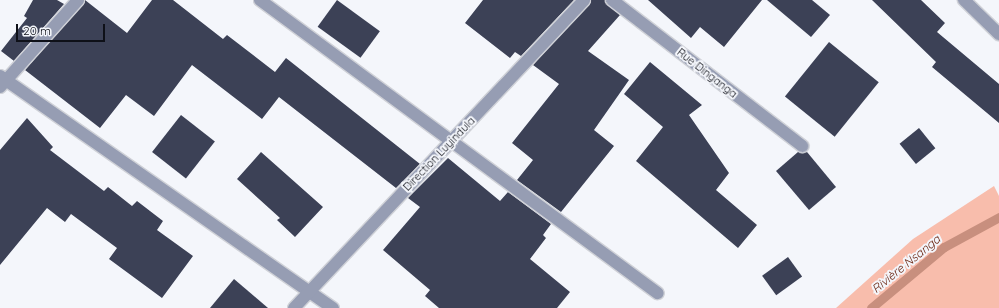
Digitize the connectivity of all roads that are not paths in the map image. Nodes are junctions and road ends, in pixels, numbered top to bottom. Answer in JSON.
{"nodes":[{"id":1,"x":78,"y":0,"type":"edge"},
{"id":2,"x":260,"y":0,"type":"edge"},
{"id":3,"x":584,"y":0,"type":"edge"},
{"id":4,"x":612,"y":0,"type":"edge"},
{"id":5,"x":964,"y":0,"type":"edge"},
{"id":6,"x":999,"y":34,"type":"edge"},
{"id":7,"x":2,"y":81,"type":"edge"},
{"id":8,"x":451,"y":142,"type":"junction"},
{"id":9,"x":802,"y":146,"type":"dead end"},
{"id":10,"x":308,"y":290,"type":"junction"},
{"id":11,"x":658,"y":293,"type":"dead end"},
{"id":12,"x":294,"y":308,"type":"edge"},
{"id":13,"x":333,"y":308,"type":"edge"}],
"edges":[{"from":1,"to":7,"type":"street"},
{"from":2,"to":8,"type":"street"},
{"from":3,"to":8,"type":"street","name":"Direction Luyindula"},
{"from":4,"to":9,"type":"street","name":"Rue Dinganga"},
{"from":5,"to":6,"type":"street"},
{"from":7,"to":10,"type":"street"},
{"from":8,"to":10,"type":"street","name":"Direction Luyindula"},
{"from":8,"to":11,"type":"street"},
{"from":10,"to":12,"type":"street","name":"Direction Luyindula"},
{"from":10,"to":13,"type":"street"}]}
